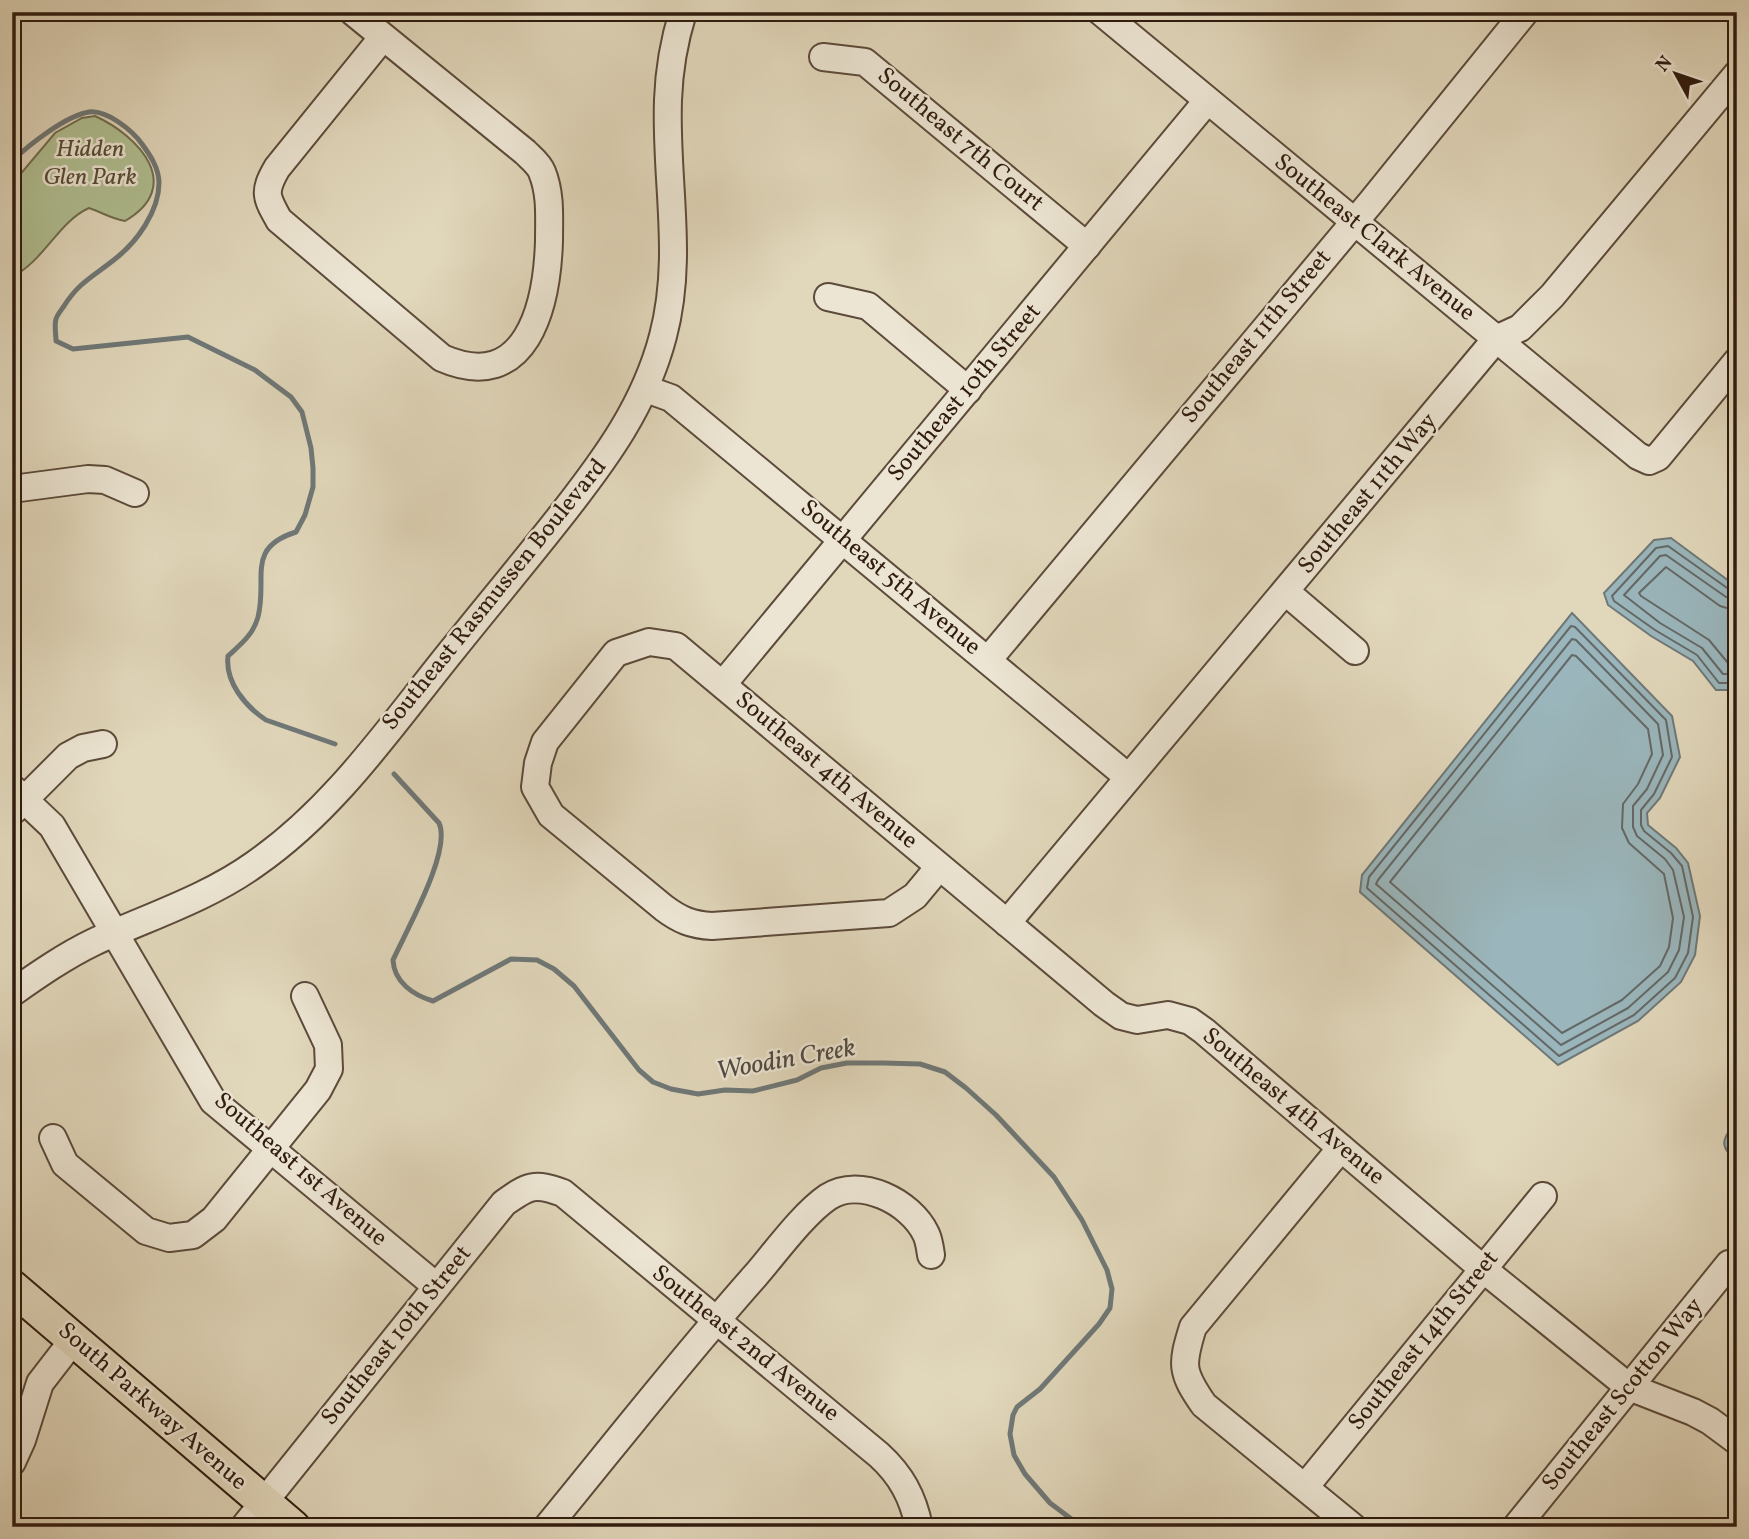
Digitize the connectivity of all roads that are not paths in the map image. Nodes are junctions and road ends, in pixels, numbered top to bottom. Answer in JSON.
{"nodes":[{"id":1,"x":353,"y":12,"type":"edge"},
{"id":2,"x":683,"y":12,"type":"edge"},
{"id":3,"x":1101,"y":12,"type":"edge"},
{"id":4,"x":1525,"y":12,"type":"edge"},
{"id":5,"x":383,"y":37,"type":"junction"},
{"id":6,"x":822,"y":57,"type":"dead end"},
{"id":7,"x":1737,"y":74,"type":"edge"},
{"id":8,"x":1207,"y":101,"type":"junction"},
{"id":9,"x":1353,"y":222,"type":"junction"},
{"id":10,"x":1087,"y":246,"type":"junction"},
{"id":11,"x":828,"y":297,"type":"dead end"},
{"id":12,"x":1496,"y":339,"type":"junction"},
{"id":13,"x":1737,"y":361,"type":"edge"},
{"id":14,"x":646,"y":389,"type":"junction"},
{"id":15,"x":968,"y":390,"type":"junction"},
{"id":16,"x":12,"y":489,"type":"edge"},
{"id":17,"x":135,"y":493,"type":"dead end"},
{"id":18,"x":844,"y":539,"type":"junction"},
{"id":19,"x":1286,"y":592,"type":"junction"},
{"id":20,"x":1355,"y":651,"type":"dead end"},
{"id":21,"x":988,"y":660,"type":"junction"},
{"id":22,"x":723,"y":684,"type":"junction"},
{"id":23,"x":103,"y":744,"type":"dead end"},
{"id":24,"x":1128,"y":777,"type":"junction"},
{"id":25,"x":17,"y":800,"type":"edge"},
{"id":26,"x":939,"y":867,"type":"junction"},
{"id":27,"x":1007,"y":923,"type":"junction"},
{"id":28,"x":115,"y":932,"type":"junction"},
{"id":29,"x":12,"y":993,"type":"edge"},
{"id":30,"x":304,"y":996,"type":"dead end"},
{"id":31,"x":53,"y":1138,"type":"dead end"},
{"id":32,"x":1341,"y":1148,"type":"junction"},
{"id":33,"x":271,"y":1149,"type":"junction"},
{"id":34,"x":542,"y":1185,"type":"joint"},
{"id":35,"x":1543,"y":1196,"type":"dead end"},
{"id":36,"x":931,"y":1255,"type":"dead end"},
{"id":37,"x":1729,"y":1264,"type":"dead end"},
{"id":38,"x":1483,"y":1269,"type":"junction"},
{"id":39,"x":436,"y":1286,"type":"junction"},
{"id":40,"x":12,"y":1287,"type":"edge"},
{"id":41,"x":715,"y":1321,"type":"junction"},
{"id":42,"x":74,"y":1339,"type":"junction"},
{"id":43,"x":1629,"y":1387,"type":"junction"},
{"id":44,"x":1737,"y":1441,"type":"edge"},
{"id":45,"x":12,"y":1462,"type":"edge"},
{"id":46,"x":1305,"y":1487,"type":"junction"},
{"id":47,"x":254,"y":1515,"type":"edge"},
{"id":48,"x":293,"y":1527,"type":"edge"},
{"id":49,"x":547,"y":1527,"type":"edge"},
{"id":50,"x":919,"y":1527,"type":"edge"},
{"id":51,"x":1353,"y":1527,"type":"edge"},
{"id":52,"x":1516,"y":1527,"type":"edge"}],
"edges":[{"from":1,"to":5,"type":"street"},
{"from":2,"to":14,"type":"street","name":"Southeast Rasmussen Boulevard"},
{"from":3,"to":8,"type":"street","name":"Southeast Clark Avenue"},
{"from":4,"to":9,"type":"street","name":"Southeast 11th Street"},
{"from":5,"to":5,"type":"street"},
{"from":6,"to":10,"type":"street","name":"Southeast 7th Court"},
{"from":7,"to":12,"type":"street","name":"Southeast 11th Way"},
{"from":8,"to":9,"type":"street","name":"Southeast Clark Avenue"},
{"from":8,"to":10,"type":"street","name":"Southeast 10th Street"},
{"from":9,"to":12,"type":"street","name":"Southeast Clark Avenue"},
{"from":9,"to":21,"type":"street","name":"Southeast 11th Street"},
{"from":10,"to":15,"type":"street","name":"Southeast 10th Street"},
{"from":11,"to":15,"type":"street"},
{"from":12,"to":13,"type":"street","name":"Southeast Clark Avenue"},
{"from":12,"to":19,"type":"street","name":"Southeast 11th Way"},
{"from":14,"to":18,"type":"street","name":"Southeast 5th Avenue"},
{"from":14,"to":28,"type":"street","name":"Southeast Rasmussen Boulevard"},
{"from":15,"to":18,"type":"street","name":"Southeast 10th Street"},
{"from":16,"to":17,"type":"street"},
{"from":18,"to":21,"type":"street","name":"Southeast 5th Avenue"},
{"from":18,"to":22,"type":"street","name":"Southeast 10th Street"},
{"from":19,"to":20,"type":"street"},
{"from":19,"to":24,"type":"street","name":"Southeast 11th Way"},
{"from":21,"to":24,"type":"street","name":"Southeast 5th Avenue"},
{"from":22,"to":26,"type":"street","name":"Southeast 4th Avenue"},
{"from":22,"to":26,"type":"street","name":"Southeast 4th Avenue"},
{"from":23,"to":25,"type":"street"},
{"from":24,"to":27,"type":"street","name":"Southeast 11th Way"},
{"from":25,"to":28,"type":"street"},
{"from":26,"to":27,"type":"street","name":"Southeast 4th Avenue"},
{"from":27,"to":32,"type":"street","name":"Southeast 4th Avenue"},
{"from":28,"to":29,"type":"street","name":"Southeast Rasmussen Boulevard"},
{"from":28,"to":33,"type":"street","name":"Southeast 1st Avenue"},
{"from":30,"to":33,"type":"street"},
{"from":31,"to":33,"type":"street"},
{"from":32,"to":38,"type":"street","name":"Southeast 4th Avenue"},
{"from":32,"to":46,"type":"street"},
{"from":33,"to":39,"type":"street","name":"Southeast 1st Avenue"},
{"from":34,"to":39,"type":"street","name":"Southeast 10th Street"},
{"from":34,"to":41,"type":"street","name":"Southeast 2nd Avenue"},
{"from":35,"to":38,"type":"street","name":"Southeast 14th Street"},
{"from":36,"to":41,"type":"street"},
{"from":37,"to":43,"type":"street","name":"Southeast Scotton Way"},
{"from":38,"to":43,"type":"street","name":"Southeast 4th Avenue"},
{"from":38,"to":46,"type":"street","name":"Southeast 14th Street"},
{"from":39,"to":47,"type":"street","name":"Southeast 10th Street"},
{"from":40,"to":42,"type":"main road","name":"South Parkway Avenue"},
{"from":41,"to":49,"type":"street"},
{"from":41,"to":50,"type":"street","name":"Southeast 2nd Avenue"},
{"from":42,"to":45,"type":"street"},
{"from":42,"to":47,"type":"main road","name":"South Parkway Avenue"},
{"from":43,"to":44,"type":"street","name":"Southeast 4th Avenue"},
{"from":43,"to":52,"type":"street","name":"Southeast Scotton Way"},
{"from":46,"to":51,"type":"street"},
{"from":47,"to":48,"type":"main road","name":"South Parkway Avenue"}]}
